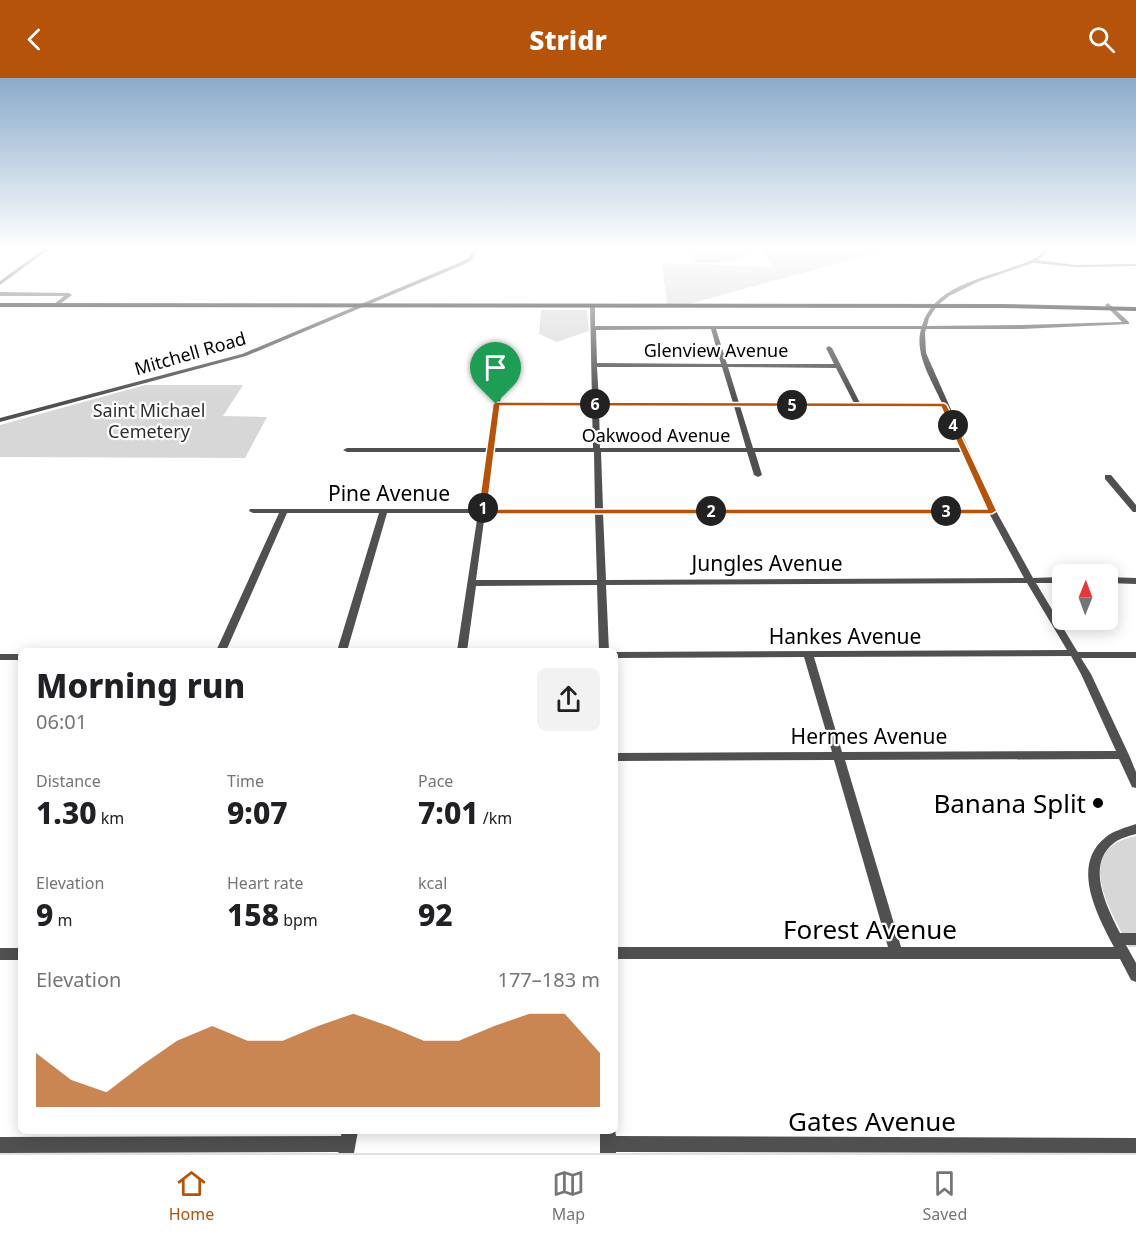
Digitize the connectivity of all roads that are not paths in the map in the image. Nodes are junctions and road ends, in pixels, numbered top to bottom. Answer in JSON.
{"nodes":[{"id":1,"x":64,"y":299,"type":"edge"},
{"id":2,"x":376,"y":299,"type":"edge"},
{"id":3,"x":942,"y":299,"type":"edge"},
{"id":4,"x":951,"y":299,"type":"edge"},
{"id":5,"x":0,"y":305,"type":"edge"},
{"id":6,"x":56,"y":305,"type":"junction"},
{"id":7,"x":360,"y":306,"type":"junction"},
{"id":8,"x":592,"y":306,"type":"junction"},
{"id":9,"x":906,"y":306,"type":"junction"},
{"id":10,"x":934,"y":306,"type":"junction"},
{"id":11,"x":970,"y":306,"type":"junction"},
{"id":12,"x":1110,"y":307,"type":"junction"},
{"id":13,"x":1136,"y":308,"type":"edge"},
{"id":14,"x":928,"y":315,"type":"junction"},
{"id":15,"x":593,"y":328,"type":"junction"},
{"id":16,"x":713,"y":328,"type":"junction"},
{"id":17,"x":921,"y":328,"type":"junction"},
{"id":18,"x":829,"y":348,"type":"dead end"},
{"id":19,"x":594,"y":365,"type":"junction"},
{"id":20,"x":724,"y":365,"type":"junction"},
{"id":21,"x":838,"y":366,"type":"junction"},
{"id":22,"x":502,"y":367,"type":"dead end"},
{"id":23,"x":496,"y":404,"type":"junction"},
{"id":24,"x":596,"y":404,"type":"junction"},
{"id":25,"x":737,"y":405,"type":"junction"},
{"id":26,"x":858,"y":405,"type":"junction"},
{"id":27,"x":944,"y":405,"type":"junction"},
{"id":28,"x":0,"y":420,"type":"edge"},
{"id":29,"x":347,"y":450,"type":"dead end"},
{"id":30,"x":491,"y":450,"type":"junction"},
{"id":31,"x":598,"y":450,"type":"junction"},
{"id":32,"x":750,"y":450,"type":"junction"},
{"id":33,"x":964,"y":450,"type":"junction"},
{"id":34,"x":758,"y":475,"type":"dead end"},
{"id":35,"x":1108,"y":477,"type":"dead end"},
{"id":36,"x":1136,"y":510,"type":"edge"},
{"id":37,"x":253,"y":511,"type":"dead end"},
{"id":38,"x":284,"y":511,"type":"junction"},
{"id":39,"x":384,"y":511,"type":"junction"},
{"id":40,"x":482,"y":511,"type":"junction"},
{"id":41,"x":600,"y":511,"type":"junction"},
{"id":42,"x":992,"y":511,"type":"junction"},
{"id":43,"x":1030,"y":580,"type":"junction"},
{"id":44,"x":1052,"y":580,"type":"edge"},
{"id":45,"x":1118,"y":580,"type":"edge"},
{"id":46,"x":1136,"y":580,"type":"edge"},
{"id":47,"x":602,"y":582,"type":"junction"},
{"id":48,"x":472,"y":583,"type":"junction"},
{"id":49,"x":222,"y":648,"type":"edge"},
{"id":50,"x":343,"y":648,"type":"edge"},
{"id":51,"x":462,"y":648,"type":"edge"},
{"id":52,"x":604,"y":648,"type":"edge"},
{"id":53,"x":808,"y":654,"type":"junction"},
{"id":54,"x":1075,"y":654,"type":"junction"},
{"id":55,"x":618,"y":655,"type":"edge"},
{"id":56,"x":1136,"y":655,"type":"edge"},
{"id":57,"x":0,"y":657,"type":"edge"},
{"id":58,"x":18,"y":657,"type":"edge"},
{"id":59,"x":838,"y":755,"type":"junction"},
{"id":60,"x":1124,"y":755,"type":"junction"},
{"id":61,"x":618,"y":757,"type":"edge"},
{"id":62,"x":1136,"y":784,"type":"edge"},
{"id":63,"x":1136,"y":829,"type":"edge"},
{"id":64,"x":1118,"y":939,"type":"junction"},
{"id":65,"x":1136,"y":939,"type":"edge"},
{"id":66,"x":618,"y":953,"type":"edge"},
{"id":67,"x":896,"y":953,"type":"junction"},
{"id":68,"x":1125,"y":953,"type":"junction"},
{"id":69,"x":0,"y":954,"type":"edge"},
{"id":70,"x":18,"y":954,"type":"edge"},
{"id":71,"x":1136,"y":976,"type":"edge"},
{"id":72,"x":347,"y":1143,"type":"edge"},
{"id":73,"x":608,"y":1143,"type":"edge"},
{"id":74,"x":0,"y":1145,"type":"edge"},
{"id":75,"x":1136,"y":1146,"type":"edge"},
{"id":76,"x":88,"y":1149,"type":"edge"},
{"id":77,"x":914,"y":1150,"type":"edge"}],
"edges":[{"from":1,"to":6,"type":"street"},
{"from":2,"to":7,"type":"street","name":"Mitchell Road"},
{"from":3,"to":10,"type":"street"},
{"from":4,"to":11,"type":"main road"},
{"from":5,"to":6,"type":"main road"},
{"from":6,"to":7,"type":"main road"},
{"from":7,"to":8,"type":"main road"},
{"from":7,"to":28,"type":"street","name":"Mitchell Road"},
{"from":8,"to":9,"type":"main road"},
{"from":8,"to":15,"type":"street"},
{"from":9,"to":10,"type":"main road"},
{"from":9,"to":14,"type":"main road"},
{"from":10,"to":11,"type":"main road"},
{"from":10,"to":14,"type":"street"},
{"from":11,"to":12,"type":"main road"},
{"from":12,"to":13,"type":"main road"},
{"from":12,"to":17,"type":"street"},
{"from":14,"to":17,"type":"street"},
{"from":15,"to":16,"type":"street"},
{"from":15,"to":19,"type":"street"},
{"from":16,"to":17,"type":"street"},
{"from":16,"to":20,"type":"street"},
{"from":17,"to":27,"type":"street"},
{"from":18,"to":21,"type":"street"},
{"from":19,"to":20,"type":"street","name":"Glenview Avenue"},
{"from":19,"to":24,"type":"street"},
{"from":20,"to":21,"type":"street","name":"Glenview Avenue"},
{"from":20,"to":25,"type":"street"},
{"from":21,"to":26,"type":"street"},
{"from":22,"to":23,"type":"street"},
{"from":23,"to":24,"type":"street"},
{"from":23,"to":30,"type":"street"},
{"from":24,"to":25,"type":"street"},
{"from":24,"to":31,"type":"street"},
{"from":25,"to":26,"type":"street"},
{"from":25,"to":32,"type":"street"},
{"from":26,"to":27,"type":"street"},
{"from":27,"to":33,"type":"street"},
{"from":29,"to":30,"type":"street","name":"Oakwood Avenue"},
{"from":30,"to":31,"type":"street","name":"Oakwood Avenue"},
{"from":30,"to":40,"type":"street"},
{"from":31,"to":32,"type":"street","name":"Oakwood Avenue"},
{"from":31,"to":41,"type":"street"},
{"from":32,"to":33,"type":"street","name":"Oakwood Avenue"},
{"from":32,"to":34,"type":"street"},
{"from":33,"to":42,"type":"street"},
{"from":35,"to":36,"type":"street"},
{"from":37,"to":38,"type":"street","name":"Pine Avenue"},
{"from":38,"to":39,"type":"street","name":"Pine Avenue"},
{"from":38,"to":49,"type":"street"},
{"from":39,"to":40,"type":"street","name":"Pine Avenue"},
{"from":39,"to":50,"type":"street"},
{"from":40,"to":41,"type":"street","name":"Pine Avenue"},
{"from":40,"to":48,"type":"street"},
{"from":41,"to":42,"type":"street","name":"Pine Avenue"},
{"from":41,"to":47,"type":"street"},
{"from":42,"to":43,"type":"street"},
{"from":43,"to":44,"type":"street","name":"Jungles Avenue"},
{"from":43,"to":47,"type":"street","name":"Jungles Avenue"},
{"from":43,"to":54,"type":"street"},
{"from":45,"to":46,"type":"street"},
{"from":47,"to":48,"type":"street","name":"Jungles Avenue"},
{"from":47,"to":52,"type":"street"},
{"from":48,"to":51,"type":"street"},
{"from":53,"to":54,"type":"street","name":"Hankes Avenue"},
{"from":53,"to":55,"type":"street","name":"Hankes Avenue"},
{"from":53,"to":59,"type":"street"},
{"from":54,"to":56,"type":"street","name":"Hankes Avenue"},
{"from":54,"to":60,"type":"street"},
{"from":57,"to":58,"type":"street"},
{"from":59,"to":60,"type":"street","name":"Hermes Avenue"},
{"from":59,"to":61,"type":"street","name":"Hermes Avenue"},
{"from":59,"to":67,"type":"street"},
{"from":60,"to":62,"type":"street"},
{"from":63,"to":64,"type":"street"},
{"from":64,"to":65,"type":"street"},
{"from":64,"to":68,"type":"street"},
{"from":66,"to":67,"type":"street","name":"Forest Avenue"},
{"from":67,"to":68,"type":"street","name":"Forest Avenue"},
{"from":68,"to":71,"type":"street"},
{"from":69,"to":70,"type":"street"},
{"from":72,"to":76,"type":"street"},
{"from":73,"to":77,"type":"street","name":"Gates Avenue"},
{"from":74,"to":76,"type":"street"},
{"from":75,"to":77,"type":"street","name":"Gates Avenue"}]}
